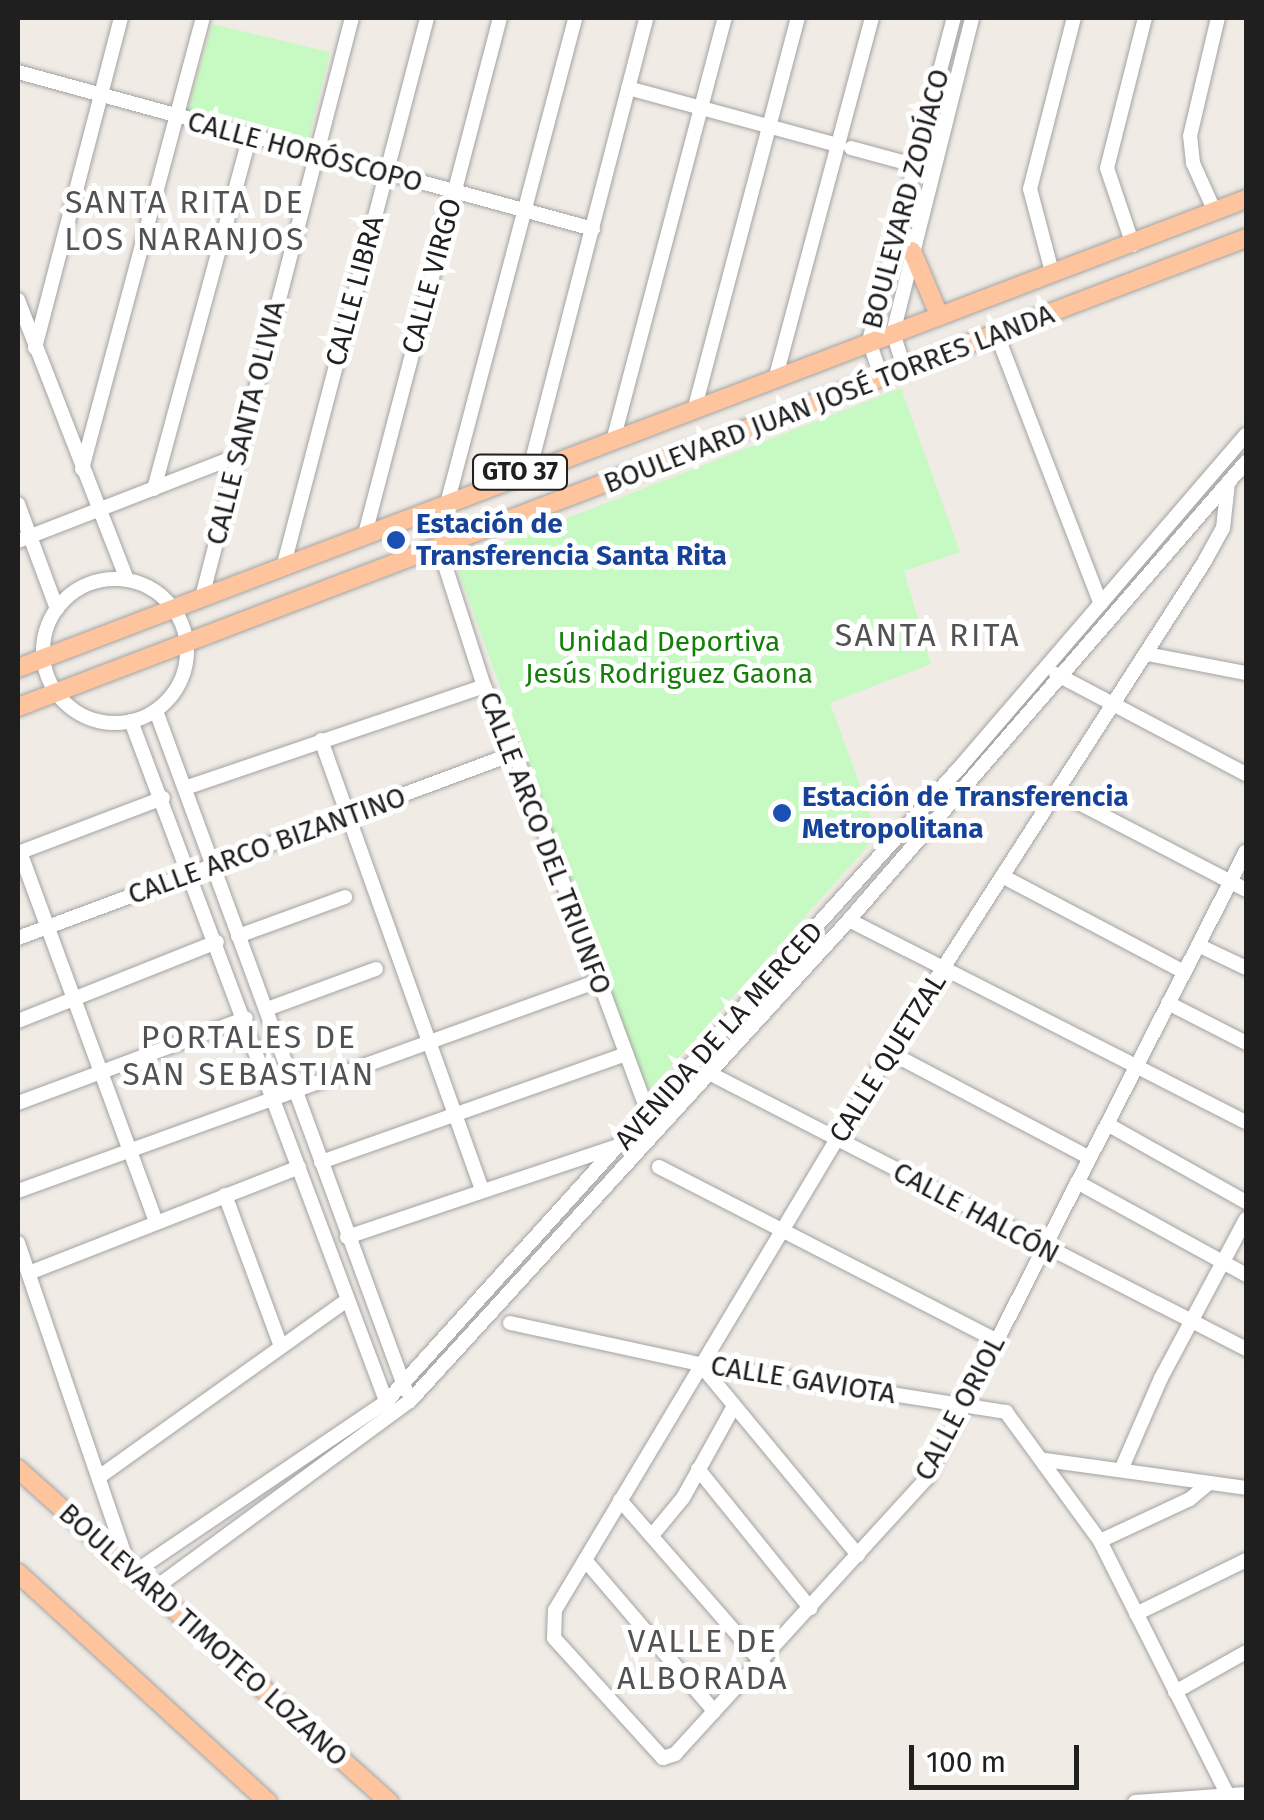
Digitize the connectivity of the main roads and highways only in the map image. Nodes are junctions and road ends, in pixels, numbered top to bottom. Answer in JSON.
{"nodes":[{"id":1,"x":1246,"y":199,"type":"edge"},
{"id":2,"x":1246,"y":238,"type":"edge"},
{"id":3,"x":912,"y":251,"type":"road end"},
{"id":4,"x":939,"y":316,"type":"junction"},
{"id":5,"x":18,"y":668,"type":"edge"},
{"id":6,"x":18,"y":707,"type":"edge"},
{"id":7,"x":18,"y":1468,"type":"edge"},
{"id":8,"x":18,"y":1572,"type":"edge"},
{"id":9,"x":268,"y":1802,"type":"edge"},
{"id":10,"x":389,"y":1802,"type":"edge"}],
"edges":[{"from":1,"to":4,"type":"main road","name":"BOULEVARD JUAN JOSÉ TORRES LANDA","number":"GTO 37"},
{"from":2,"to":6,"type":"main road","name":"BOULEVARD JUAN JOSÉ TORRES LANDA","number":"GTO 37"},
{"from":3,"to":4,"type":"main road"},
{"from":4,"to":5,"type":"main road","name":"BOULEVARD JUAN JOSÉ TORRES LANDA","number":"GTO 37"},
{"from":7,"to":10,"type":"main road","name":"BOULEVARD TIMOTEO LOZANO"},
{"from":8,"to":9,"type":"main road"}]}
